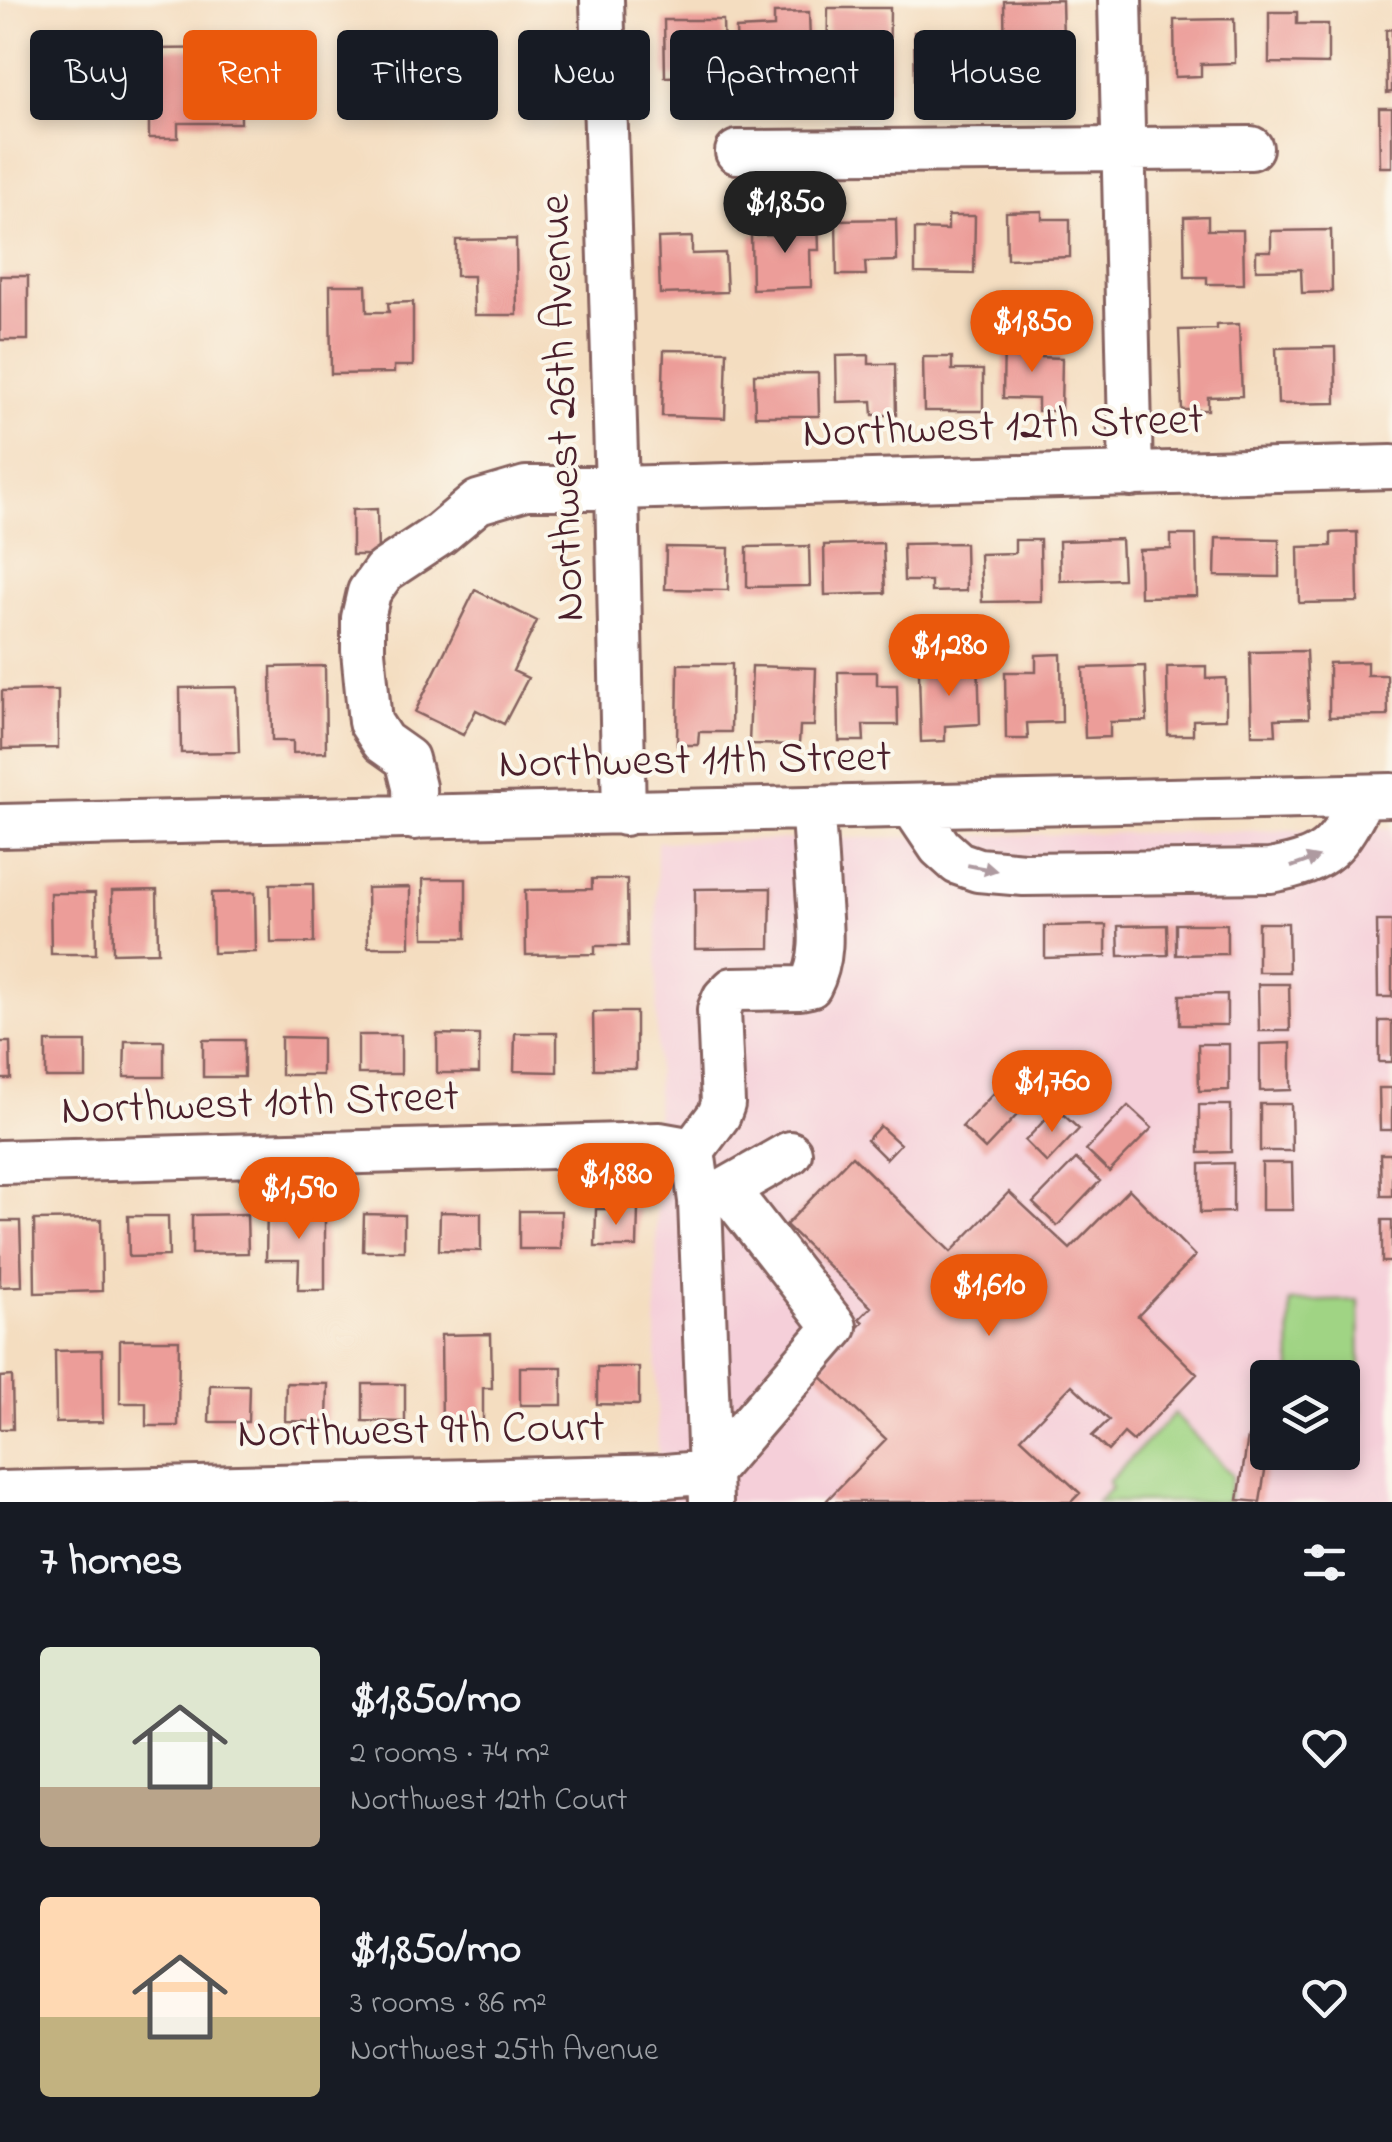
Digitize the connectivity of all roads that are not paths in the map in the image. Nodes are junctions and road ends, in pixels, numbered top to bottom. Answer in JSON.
{"nodes":[{"id":1,"x":602,"y":0,"type":"edge"},
{"id":2,"x":1120,"y":0,"type":"edge"},
{"id":3,"x":1251,"y":148,"type":"dead end"},
{"id":4,"x":1122,"y":150,"type":"junction"},
{"id":5,"x":737,"y":152,"type":"dead end"},
{"id":6,"x":1392,"y":467,"type":"edge"},
{"id":7,"x":1131,"y":475,"type":"junction"},
{"id":8,"x":617,"y":488,"type":"junction"},
{"id":9,"x":1378,"y":795,"type":"edge"},
{"id":10,"x":913,"y":806,"type":"junction"},
{"id":11,"x":812,"y":809,"type":"junction"},
{"id":12,"x":624,"y":814,"type":"junction"},
{"id":13,"x":415,"y":818,"type":"junction"},
{"id":14,"x":0,"y":826,"type":"edge"},
{"id":15,"x":693,"y":1150,"type":"junction"},
{"id":16,"x":790,"y":1153,"type":"dead end"},
{"id":17,"x":0,"y":1162,"type":"edge"},
{"id":18,"x":714,"y":1195,"type":"junction"},
{"id":19,"x":710,"y":1487,"type":"edge"},
{"id":20,"x":0,"y":1493,"type":"edge"}],
"edges":[{"from":1,"to":8,"type":"street","name":"Northwest 26th Avenue"},
{"from":2,"to":4,"type":"street"},
{"from":3,"to":4,"type":"street"},
{"from":4,"to":5,"type":"street"},
{"from":4,"to":7,"type":"street"},
{"from":6,"to":7,"type":"street","name":"Northwest 12th Street"},
{"from":7,"to":8,"type":"street","name":"Northwest 12th Street"},
{"from":8,"to":12,"type":"street","name":"Northwest 26th Avenue"},
{"from":8,"to":13,"type":"street","name":"Northwest 12th Street"},
{"from":9,"to":10,"type":"street","name":"Northwest 11th Street"},
{"from":10,"to":9,"type":"street","one_way":true},
{"from":10,"to":11,"type":"street","name":"Northwest 11th Street"},
{"from":11,"to":12,"type":"street","name":"Northwest 11th Street"},
{"from":11,"to":15,"type":"street"},
{"from":12,"to":13,"type":"street","name":"Northwest 11th Street"},
{"from":13,"to":14,"type":"street","name":"Northwest 11th Street"},
{"from":15,"to":17,"type":"street","name":"Northwest 10th Street"},
{"from":15,"to":18,"type":"street"},
{"from":16,"to":18,"type":"street"},
{"from":18,"to":19,"type":"street"},
{"from":18,"to":19,"type":"street"},
{"from":19,"to":20,"type":"street","name":"Northwest 9th Court"}]}
